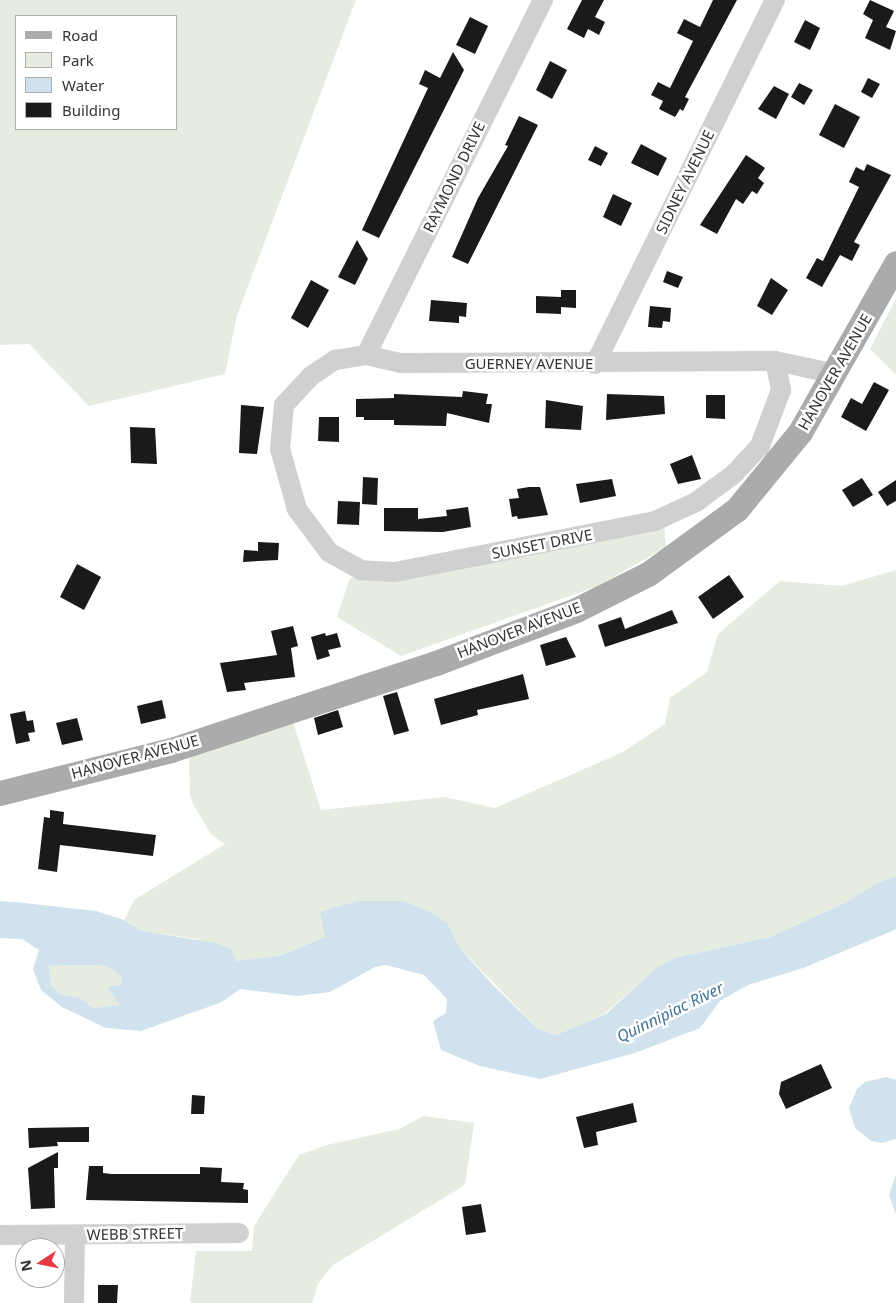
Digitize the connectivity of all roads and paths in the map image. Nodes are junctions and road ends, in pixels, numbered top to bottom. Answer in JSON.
{"nodes":[{"id":1,"x":543,"y":0,"type":"edge"},
{"id":2,"x":775,"y":0,"type":"edge"},
{"id":3,"x":896,"y":263,"type":"edge"},
{"id":4,"x":366,"y":355,"type":"junction"},
{"id":5,"x":775,"y":361,"type":"junction"},
{"id":6,"x":595,"y":364,"type":"junction"},
{"id":7,"x":836,"y":374,"type":"junction"},
{"id":8,"x":280,"y":449,"type":"joint"},
{"id":9,"x":0,"y":793,"type":"edge"},
{"id":10,"x":239,"y":1233,"type":"dead end"},
{"id":11,"x":0,"y":1234,"type":"edge"},
{"id":12,"x":75,"y":1235,"type":"junction"},
{"id":13,"x":74,"y":1303,"type":"edge"}],
"edges":[{"from":1,"to":4,"type":"street","name":"RAYMOND DRIVE"},
{"from":2,"to":6,"type":"street","name":"SIDNEY AVENUE"},
{"from":3,"to":7,"type":"main road","name":"HANOVER AVENUE"},
{"from":4,"to":6,"type":"street","name":"GUERNEY AVENUE"},
{"from":4,"to":8,"type":"street","name":"GUERNEY AVENUE"},
{"from":5,"to":6,"type":"street","name":"GUERNEY AVENUE"},
{"from":5,"to":7,"type":"street","name":"GUERNEY AVENUE"},
{"from":5,"to":8,"type":"street","name":"SUNSET DRIVE"},
{"from":7,"to":9,"type":"main road","name":"HANOVER AVENUE"},
{"from":10,"to":12,"type":"street","name":"WEBB STREET"},
{"from":11,"to":12,"type":"street","name":"WEBB STREET"},
{"from":12,"to":13,"type":"street"}]}
